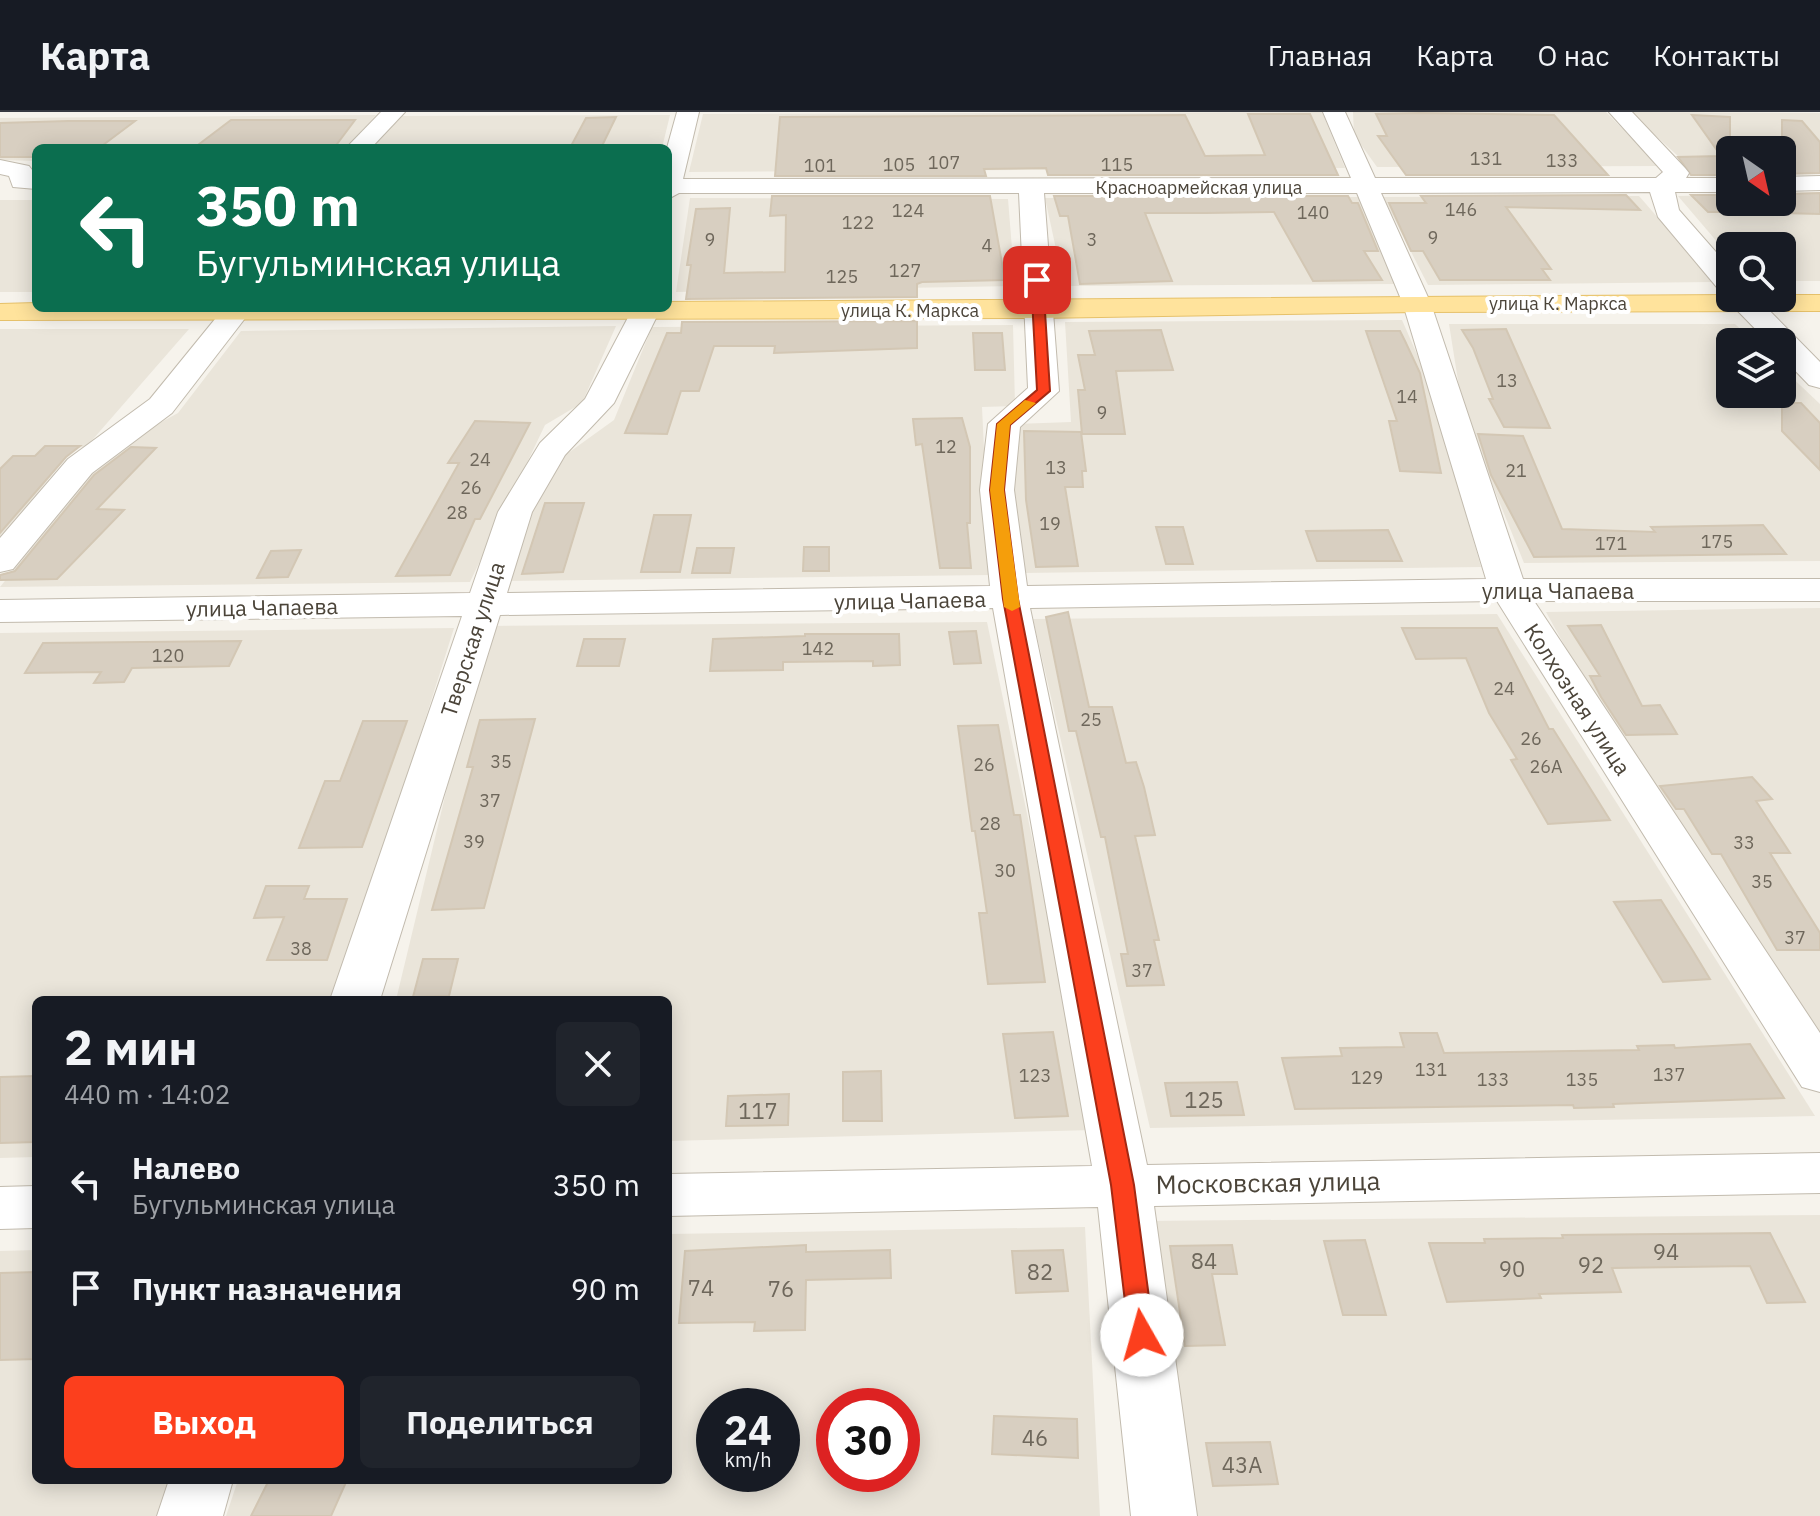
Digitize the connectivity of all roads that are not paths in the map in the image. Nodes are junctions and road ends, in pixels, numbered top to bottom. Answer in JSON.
{"nodes":[{"id":1,"x":394,"y":112,"type":"edge"},
{"id":2,"x":688,"y":112,"type":"edge"},
{"id":3,"x":1334,"y":112,"type":"edge"},
{"id":4,"x":1620,"y":112,"type":"edge"},
{"id":5,"x":362,"y":144,"type":"edge"},
{"id":6,"x":0,"y":167,"type":"edge"},
{"id":7,"x":672,"y":171,"type":"edge"},
{"id":8,"x":1820,"y":183,"type":"edge"},
{"id":9,"x":1796,"y":184,"type":"edge"},
{"id":10,"x":1716,"y":185,"type":"edge"},
{"id":11,"x":19,"y":186,"type":"edge"},
{"id":12,"x":672,"y":186,"type":"edge"},
{"id":13,"x":1365,"y":186,"type":"junction"},
{"id":14,"x":1661,"y":186,"type":"junction"},
{"id":15,"x":1031,"y":187,"type":"junction"},
{"id":16,"x":1716,"y":268,"type":"edge"},
{"id":17,"x":1716,"y":296,"type":"edge"},
{"id":18,"x":1796,"y":301,"type":"edge"},
{"id":19,"x":1820,"y":303,"type":"edge"},
{"id":20,"x":1417,"y":304,"type":"junction"},
{"id":21,"x":672,"y":309,"type":"edge"},
{"id":22,"x":1039,"y":310,"type":"junction"},
{"id":23,"x":0,"y":312,"type":"edge"},
{"id":24,"x":32,"y":312,"type":"edge"},
{"id":25,"x":235,"y":312,"type":"edge"},
{"id":26,"x":645,"y":312,"type":"edge"},
{"id":27,"x":1755,"y":312,"type":"edge"},
{"id":28,"x":1820,"y":379,"type":"edge"},
{"id":29,"x":0,"y":561,"type":"edge"},
{"id":30,"x":1508,"y":590,"type":"junction"},
{"id":31,"x":1820,"y":590,"type":"edge"},
{"id":32,"x":1010,"y":599,"type":"junction"},
{"id":33,"x":483,"y":605,"type":"junction"},
{"id":34,"x":0,"y":611,"type":"edge"},
{"id":35,"x":356,"y":996,"type":"edge"},
{"id":36,"x":1820,"y":1074,"type":"edge"},
{"id":37,"x":1820,"y":1173,"type":"edge"},
{"id":38,"x":1123,"y":1185,"type":"junction"},
{"id":39,"x":672,"y":1195,"type":"edge"},
{"id":40,"x":32,"y":1207,"type":"edge"},
{"id":41,"x":0,"y":1208,"type":"edge"},
{"id":42,"x":200,"y":1484,"type":"edge"},
{"id":43,"x":190,"y":1516,"type":"edge"},
{"id":44,"x":1164,"y":1516,"type":"edge"}],
"edges":[{"from":1,"to":5,"type":"street"},
{"from":2,"to":7,"type":"street"},
{"from":3,"to":13,"type":"street","name":"Колхозная улица"},
{"from":4,"to":14,"type":"street"},
{"from":6,"to":11,"type":"street"},
{"from":8,"to":9,"type":"street"},
{"from":10,"to":14,"type":"street","name":"Красноармейская улица"},
{"from":12,"to":15,"type":"street","name":"Красноармейская улица"},
{"from":13,"to":14,"type":"street","name":"Красноармейская улица"},
{"from":13,"to":15,"type":"street","name":"Красноармейская улица"},
{"from":13,"to":20,"type":"street","name":"Колхозная улица"},
{"from":14,"to":16,"type":"street"},
{"from":15,"to":22,"type":"street"},
{"from":17,"to":20,"type":"main road","name":"улица К. Маркса"},
{"from":18,"to":19,"type":"main road","name":"улица К. Маркса"},
{"from":20,"to":22,"type":"main road","name":"улица К. Маркса"},
{"from":20,"to":30,"type":"street","name":"Колхозная улица"},
{"from":21,"to":22,"type":"main road","name":"улица К. Маркса"},
{"from":22,"to":32,"type":"street"},
{"from":23,"to":24,"type":"main road","name":"улица К. Маркса"},
{"from":25,"to":29,"type":"street"},
{"from":26,"to":33,"type":"street","name":"Тверская улица"},
{"from":27,"to":28,"type":"street"},
{"from":30,"to":31,"type":"street","name":"улица Чапаева"},
{"from":30,"to":32,"type":"street","name":"улица Чапаева"},
{"from":30,"to":36,"type":"street","name":"Колхозная улица"},
{"from":32,"to":33,"type":"street","name":"улица Чапаева"},
{"from":32,"to":38,"type":"street"},
{"from":33,"to":34,"type":"street","name":"улица Чапаева"},
{"from":33,"to":35,"type":"street","name":"Тверская улица"},
{"from":37,"to":38,"type":"street","name":"Московская улица"},
{"from":38,"to":39,"type":"street","name":"Московская улица"},
{"from":38,"to":44,"type":"street"},
{"from":40,"to":41,"type":"street"},
{"from":42,"to":43,"type":"street"}]}
